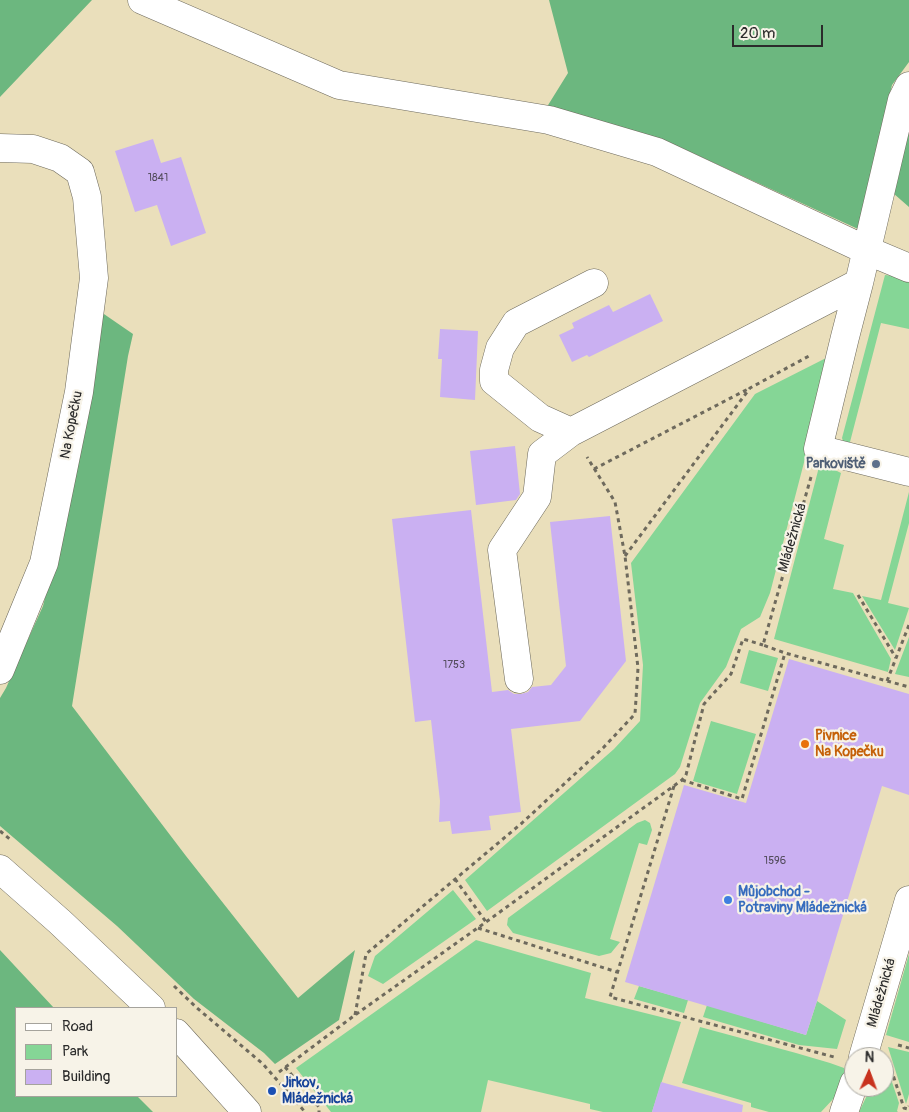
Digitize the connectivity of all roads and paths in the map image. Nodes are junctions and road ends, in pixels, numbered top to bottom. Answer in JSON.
{"nodes":[{"id":1,"x":142,"y":0,"type":"edge"},
{"id":2,"x":909,"y":86,"type":"edge"},
{"id":3,"x":0,"y":148,"type":"edge"},
{"id":4,"x":866,"y":250,"type":"junction"},
{"id":5,"x":909,"y":268,"type":"edge"},
{"id":6,"x":594,"y":283,"type":"dead end"},
{"id":7,"x":859,"y":283,"type":"junction"},
{"id":8,"x":844,"y":337,"type":"junction"},
{"id":9,"x":750,"y":388,"type":"junction"},
{"id":10,"x":571,"y":432,"type":"junction"},
{"id":11,"x":818,"y":449,"type":"junction"},
{"id":12,"x":594,"y":469,"type":"junction"},
{"id":13,"x":909,"y":472,"type":"edge"},
{"id":14,"x":625,"y":556,"type":"junction"},
{"id":15,"x":858,"y":595,"type":"dead end"},
{"id":16,"x":909,"y":625,"type":"edge"},
{"id":17,"x":763,"y":645,"type":"junction"},
{"id":18,"x":785,"y":652,"type":"junction"},
{"id":19,"x":896,"y":658,"type":"junction"},
{"id":20,"x":0,"y":670,"type":"edge"},
{"id":21,"x":520,"y":679,"type":"dead end"},
{"id":22,"x":887,"y":681,"type":"junction"},
{"id":23,"x":909,"y":687,"type":"edge"},
{"id":24,"x":682,"y":780,"type":"junction"},
{"id":25,"x":674,"y":786,"type":"junction"},
{"id":26,"x":0,"y":870,"type":"edge"},
{"id":27,"x":455,"y":879,"type":"junction"},
{"id":28,"x":909,"y":900,"type":"edge"},
{"id":29,"x":486,"y":922,"type":"junction"},
{"id":30,"x":478,"y":928,"type":"junction"},
{"id":31,"x":617,"y":972,"type":"junction"},
{"id":32,"x":150,"y":1007,"type":"edge"},
{"id":33,"x":355,"y":1015,"type":"junction"},
{"id":34,"x":178,"y":1034,"type":"edge"},
{"id":35,"x":859,"y":1047,"type":"edge"},
{"id":36,"x":844,"y":1063,"type":"edge"},
{"id":37,"x":285,"y":1067,"type":"junction"},
{"id":38,"x":279,"y":1072,"type":"dead end"},
{"id":39,"x":847,"y":1097,"type":"edge"},
{"id":40,"x":247,"y":1112,"type":"edge"},
{"id":41,"x":319,"y":1112,"type":"edge"},
{"id":42,"x":844,"y":1112,"type":"edge"}],
"edges":[{"from":1,"to":4,"type":"street"},
{"from":2,"to":4,"type":"street"},
{"from":3,"to":20,"type":"street","name":"Na Kopečku"},
{"from":4,"to":5,"type":"street"},
{"from":4,"to":7,"type":"street"},
{"from":6,"to":10,"type":"street"},
{"from":7,"to":8,"type":"street"},
{"from":7,"to":10,"type":"street"},
{"from":8,"to":9,"type":"path"},
{"from":8,"to":11,"type":"street"},
{"from":9,"to":12,"type":"path"},
{"from":9,"to":14,"type":"path"},
{"from":10,"to":12,"type":"path"},
{"from":10,"to":21,"type":"street"},
{"from":11,"to":13,"type":"street"},
{"from":11,"to":17,"type":"path","name":"Mládežnická"},
{"from":12,"to":14,"type":"path"},
{"from":14,"to":27,"type":"path"},
{"from":15,"to":19,"type":"path"},
{"from":16,"to":19,"type":"path"},
{"from":17,"to":18,"type":"path"},
{"from":17,"to":24,"type":"path"},
{"from":18,"to":22,"type":"path"},
{"from":18,"to":24,"type":"path"},
{"from":19,"to":22,"type":"path"},
{"from":22,"to":23,"type":"path"},
{"from":24,"to":25,"type":"path"},
{"from":25,"to":29,"type":"path"},
{"from":25,"to":31,"type":"path"},
{"from":26,"to":32,"type":"street"},
{"from":27,"to":29,"type":"path"},
{"from":27,"to":33,"type":"path"},
{"from":28,"to":35,"type":"street","name":"Mládežnická"},
{"from":29,"to":30,"type":"path"},
{"from":30,"to":31,"type":"path"},
{"from":30,"to":33,"type":"path"},
{"from":31,"to":36,"type":"path"},
{"from":33,"to":37,"type":"path"},
{"from":34,"to":40,"type":"street"},
{"from":37,"to":38,"type":"path"},
{"from":37,"to":41,"type":"path"},
{"from":39,"to":42,"type":"street","name":"Mládežnická"}]}
